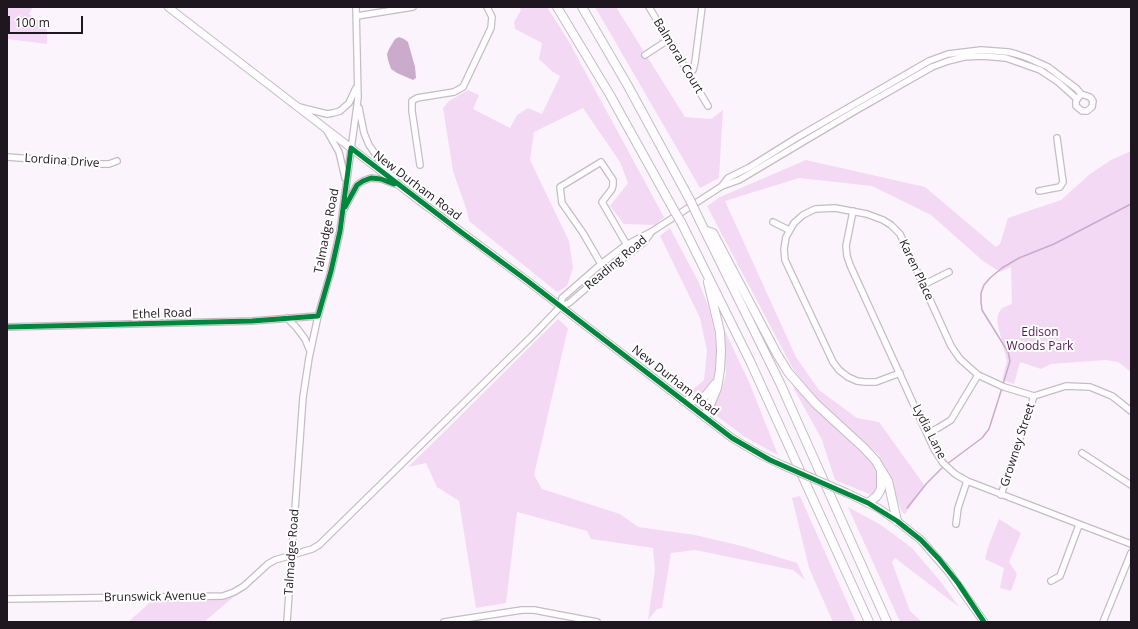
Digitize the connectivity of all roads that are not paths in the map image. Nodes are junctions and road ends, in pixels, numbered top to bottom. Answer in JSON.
{"nodes":[{"id":1,"x":168,"y":7,"type":"edge"},
{"id":2,"x":356,"y":7,"type":"edge"},
{"id":3,"x":413,"y":7,"type":"edge"},
{"id":4,"x":487,"y":7,"type":"edge"},
{"id":5,"x":556,"y":7,"type":"edge"},
{"id":6,"x":582,"y":7,"type":"edge"},
{"id":7,"x":649,"y":7,"type":"edge"},
{"id":8,"x":702,"y":7,"type":"edge"},
{"id":9,"x":357,"y":16,"type":"junction"},
{"id":10,"x":668,"y":40,"type":"junction"},
{"id":11,"x":645,"y":55,"type":"dead end"},
{"id":12,"x":689,"y":73,"type":"junction"},
{"id":13,"x":358,"y":84,"type":"junction"},
{"id":14,"x":1081,"y":94,"type":"junction"},
{"id":15,"x":358,"y":98,"type":"junction"},
{"id":16,"x":1077,"y":100,"type":"junction"},
{"id":17,"x":296,"y":106,"type":"junction"},
{"id":18,"x":708,"y":106,"type":"dead end"},
{"id":19,"x":326,"y":129,"type":"junction"},
{"id":20,"x":1057,"y":138,"type":"dead end"},
{"id":21,"x":351,"y":148,"type":"junction"},
{"id":22,"x":7,"y":157,"type":"edge"},
{"id":23,"x":117,"y":161,"type":"dead end"},
{"id":24,"x":420,"y":165,"type":"dead end"},
{"id":25,"x":346,"y":182,"type":"junction"},
{"id":26,"x":722,"y":186,"type":"junction"},
{"id":27,"x":403,"y":188,"type":"junction"},
{"id":28,"x":1039,"y":191,"type":"dead end"},
{"id":29,"x":854,"y":211,"type":"junction"},
{"id":30,"x":342,"y":212,"type":"junction"},
{"id":31,"x":772,"y":222,"type":"dead end"},
{"id":32,"x":706,"y":230,"type":"junction"},
{"id":33,"x":789,"y":230,"type":"junction"},
{"id":34,"x":651,"y":232,"type":"junction"},
{"id":35,"x":626,"y":245,"type":"junction"},
{"id":36,"x":631,"y":252,"type":"junction"},
{"id":37,"x":702,"y":262,"type":"junction"},
{"id":38,"x":601,"y":264,"type":"junction"},
{"id":39,"x":949,"y":272,"type":"dead end"},
{"id":40,"x":923,"y":285,"type":"junction"},
{"id":41,"x":561,"y":306,"type":"junction"},
{"id":42,"x":318,"y":316,"type":"junction"},
{"id":43,"x":287,"y":318,"type":"junction"},
{"id":44,"x":7,"y":327,"type":"edge"},
{"id":45,"x":310,"y":351,"type":"junction"},
{"id":46,"x":900,"y":373,"type":"junction"},
{"id":47,"x":978,"y":375,"type":"junction"},
{"id":48,"x":719,"y":377,"type":"junction"},
{"id":49,"x":1034,"y":396,"type":"junction"},
{"id":50,"x":684,"y":400,"type":"junction"},
{"id":51,"x":1131,"y":411,"type":"edge"},
{"id":52,"x":705,"y":417,"type":"junction"},
{"id":53,"x":928,"y":434,"type":"junction"},
{"id":54,"x":1082,"y":453,"type":"dead end"},
{"id":55,"x":881,"y":470,"type":"junction"},
{"id":56,"x":967,"y":481,"type":"junction"},
{"id":57,"x":1131,"y":485,"type":"edge"},
{"id":58,"x":1001,"y":495,"type":"junction"},
{"id":59,"x":868,"y":503,"type":"junction"},
{"id":60,"x":897,"y":521,"type":"junction"},
{"id":61,"x":956,"y":524,"type":"dead end"},
{"id":62,"x":1078,"y":525,"type":"junction"},
{"id":63,"x":1131,"y":544,"type":"edge"},
{"id":64,"x":1131,"y":553,"type":"edge"},
{"id":65,"x":291,"y":555,"type":"junction"},
{"id":66,"x":1051,"y":581,"type":"dead end"},
{"id":67,"x":7,"y":599,"type":"edge"},
{"id":68,"x":287,"y":622,"type":"edge"},
{"id":69,"x":444,"y":622,"type":"edge"},
{"id":70,"x":596,"y":622,"type":"edge"},
{"id":71,"x":869,"y":622,"type":"edge"},
{"id":72,"x":887,"y":622,"type":"edge"},
{"id":73,"x":984,"y":622,"type":"edge"},
{"id":74,"x":1103,"y":622,"type":"edge"}],
"edges":[{"from":1,"to":17,"type":"main road","name":"New Durham Road"},
{"from":2,"to":9,"type":"street","name":"Talmadge Road"},
{"from":3,"to":9,"type":"street"},
{"from":4,"to":24,"type":"street"},
{"from":5,"to":37,"type":"highway","bridge":true},
{"from":6,"to":32,"type":"highway","bridge":true},
{"from":7,"to":10,"type":"street","name":"Balmoral Court"},
{"from":8,"to":12,"type":"street"},
{"from":9,"to":13,"type":"street","name":"Talmadge Road"},
{"from":10,"to":11,"type":"street"},
{"from":10,"to":12,"type":"street","name":"Balmoral Court"},
{"from":12,"to":18,"type":"street","name":"Balmoral Court"},
{"from":13,"to":15,"type":"street","name":"Talmadge Road"},
{"from":13,"to":17,"type":"street"},
{"from":14,"to":16,"type":"street"},
{"from":14,"to":16,"type":"street"},
{"from":14,"to":26,"type":"street"},
{"from":15,"to":21,"type":"street","name":"Talmadge Road"},
{"from":15,"to":27,"type":"street"},
{"from":16,"to":26,"type":"street"},
{"from":17,"to":19,"type":"main road","name":"New Durham Road"},
{"from":19,"to":21,"type":"main road","name":"New Durham Road"},
{"from":19,"to":25,"type":"street"},
{"from":20,"to":28,"type":"street"},
{"from":21,"to":25,"type":"street","name":"Talmadge Road"},
{"from":21,"to":27,"type":"main road","name":"New Durham Road"},
{"from":22,"to":23,"type":"street","name":"Lordina Drive"},
{"from":25,"to":30,"type":"street","name":"Talmadge Road"},
{"from":26,"to":34,"type":"street"},
{"from":27,"to":30,"type":"street"},
{"from":27,"to":41,"type":"main road","name":"New Durham Road"},
{"from":29,"to":33,"type":"street","name":"Karen Place"},
{"from":29,"to":40,"type":"street","name":"Karen Place"},
{"from":29,"to":46,"type":"street","name":"Lydia Lane"},
{"from":30,"to":42,"type":"street","name":"Talmadge Road"},
{"from":31,"to":33,"type":"street"},
{"from":32,"to":55,"type":"highway"},
{"from":32,"to":72,"type":"highway"},
{"from":33,"to":46,"type":"street"},
{"from":34,"to":35,"type":"street","name":"Reading Road"},
{"from":34,"to":36,"type":"street","name":"Reading Road"},
{"from":35,"to":36,"type":"street"},
{"from":35,"to":38,"type":"street","name":"Reading Road"},
{"from":35,"to":38,"type":"street"},
{"from":36,"to":41,"type":"street","name":"Reading Road"},
{"from":37,"to":48,"type":"highway"},
{"from":37,"to":71,"type":"highway"},
{"from":38,"to":41,"type":"street","name":"Reading Road"},
{"from":39,"to":40,"type":"street"},
{"from":40,"to":47,"type":"street","name":"Karen Place"},
{"from":41,"to":50,"type":"main road","name":"New Durham Road"},
{"from":41,"to":65,"type":"street","name":"Brunswick Avenue"},
{"from":42,"to":43,"type":"street","name":"Ethel Road"},
{"from":42,"to":45,"type":"street","name":"Talmadge Road"},
{"from":43,"to":44,"type":"street","name":"Ethel Road"},
{"from":43,"to":45,"type":"street"},
{"from":45,"to":65,"type":"street","name":"Talmadge Road"},
{"from":46,"to":53,"type":"street","name":"Lydia Lane"},
{"from":47,"to":49,"type":"street","name":"Karen Place"},
{"from":47,"to":53,"type":"street"},
{"from":48,"to":50,"type":"highway"},
{"from":48,"to":52,"type":"highway"},
{"from":49,"to":51,"type":"street"},
{"from":49,"to":58,"type":"street","name":"Growney Street"},
{"from":50,"to":52,"type":"main road","name":"New Durham Road"},
{"from":52,"to":59,"type":"main road","name":"New Durham Road","bridge":true},
{"from":53,"to":56,"type":"street","name":"Lydia Lane"},
{"from":54,"to":57,"type":"street"},
{"from":55,"to":59,"type":"highway"},
{"from":55,"to":60,"type":"highway"},
{"from":56,"to":58,"type":"street","name":"Lydia Lane"},
{"from":56,"to":61,"type":"street"},
{"from":58,"to":62,"type":"street","name":"Lydia Lane"},
{"from":59,"to":60,"type":"main road","name":"New Durham Road"},
{"from":60,"to":73,"type":"main road","name":"New Durham Road"},
{"from":62,"to":63,"type":"street","name":"Lydia Lane"},
{"from":62,"to":66,"type":"street"},
{"from":64,"to":74,"type":"street"},
{"from":65,"to":67,"type":"street","name":"Brunswick Avenue"},
{"from":65,"to":68,"type":"street","name":"Talmadge Road"},
{"from":69,"to":70,"type":"street"}]}
